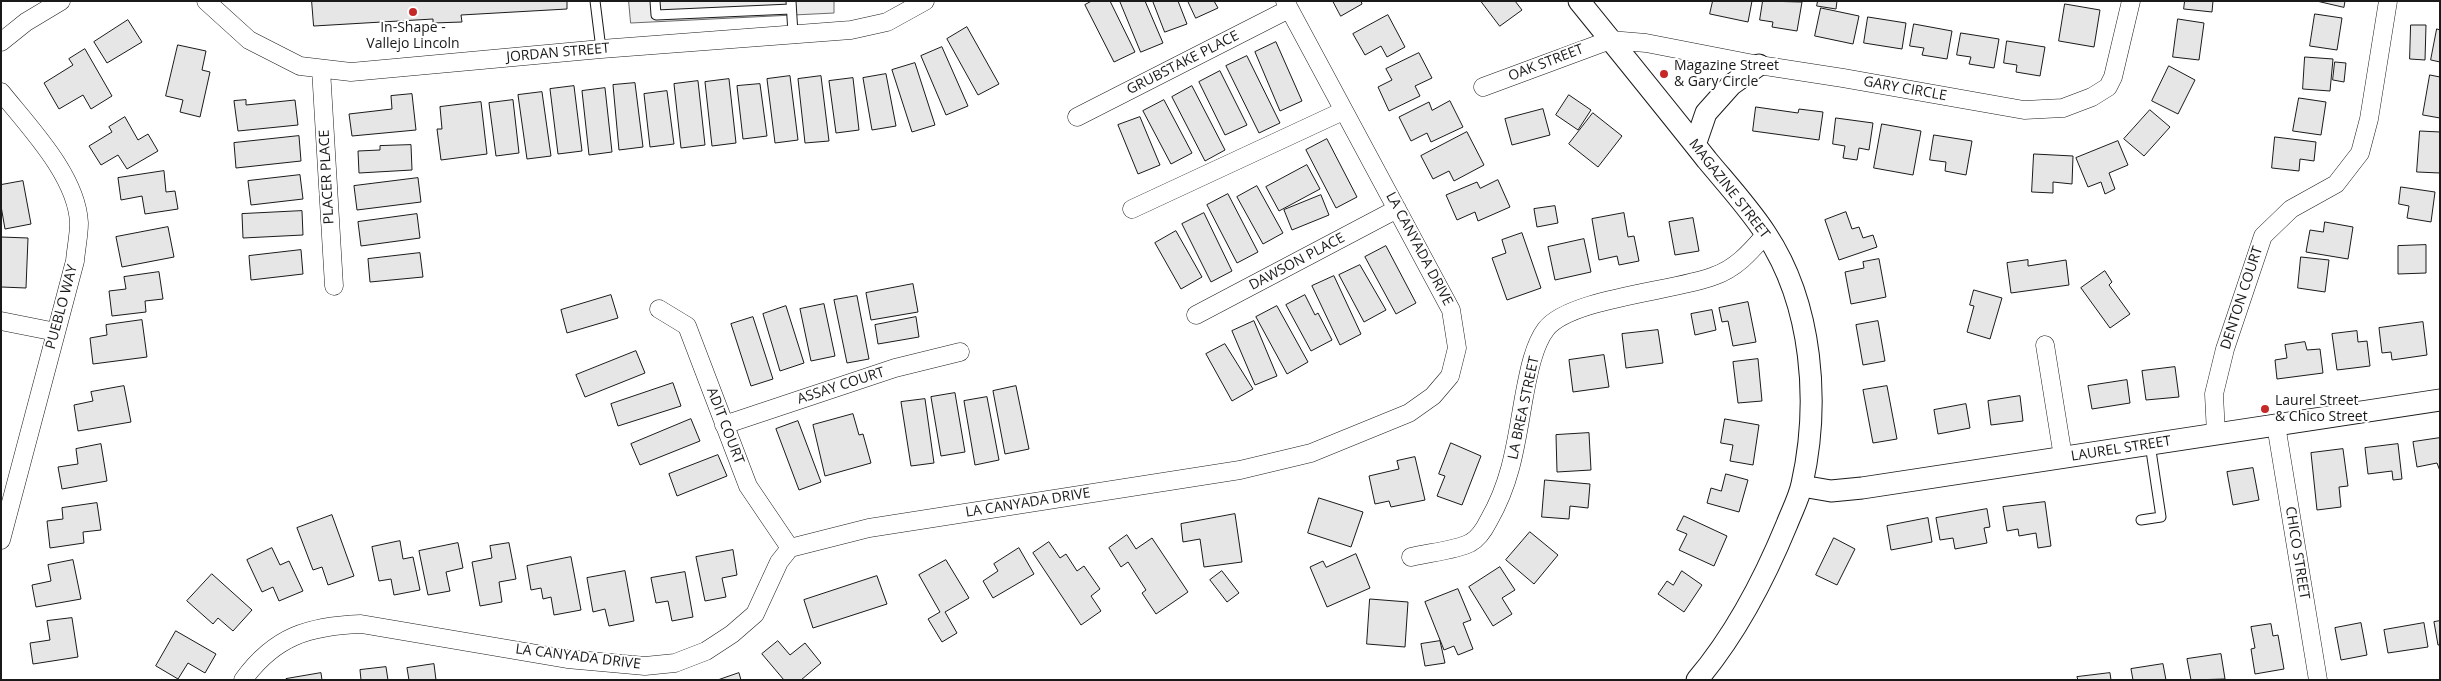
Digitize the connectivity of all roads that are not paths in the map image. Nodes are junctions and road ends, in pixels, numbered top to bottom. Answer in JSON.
{"nodes":[{"id":1,"x":60,"y":1,"type":"edge"},
{"id":2,"x":206,"y":1,"type":"edge"},
{"id":3,"x":595,"y":1,"type":"edge"},
{"id":4,"x":655,"y":1,"type":"edge"},
{"id":5,"x":925,"y":1,"type":"edge"},
{"id":6,"x":1579,"y":1,"type":"edge"},
{"id":7,"x":2131,"y":1,"type":"edge"},
{"id":8,"x":2388,"y":1,"type":"edge"},
{"id":9,"x":791,"y":5,"type":"edge"},
{"id":10,"x":1287,"y":5,"type":"edge"},
{"id":11,"x":793,"y":34,"type":"junction"},
{"id":12,"x":1610,"y":40,"type":"junction"},
{"id":13,"x":1,"y":42,"type":"edge"},
{"id":14,"x":601,"y":49,"type":"junction"},
{"id":15,"x":1759,"y":65,"type":"junction"},
{"id":16,"x":320,"y":69,"type":"junction"},
{"id":17,"x":1483,"y":87,"type":"dead end"},
{"id":18,"x":1,"y":92,"type":"edge"},
{"id":19,"x":1343,"y":111,"type":"junction"},
{"id":20,"x":1077,"y":117,"type":"dead end"},
{"id":21,"x":1695,"y":145,"type":"junction"},
{"id":22,"x":1132,"y":209,"type":"dead end"},
{"id":23,"x":1398,"y":209,"type":"junction"},
{"id":24,"x":1766,"y":234,"type":"junction"},
{"id":25,"x":334,"y":286,"type":"dead end"},
{"id":26,"x":659,"y":309,"type":"dead end"},
{"id":27,"x":1196,"y":315,"type":"dead end"},
{"id":28,"x":1,"y":321,"type":"edge"},
{"id":29,"x":56,"y":332,"type":"junction"},
{"id":30,"x":2045,"y":345,"type":"dead end"},
{"id":31,"x":960,"y":352,"type":"dead end"},
{"id":32,"x":2440,"y":400,"type":"edge"},
{"id":33,"x":724,"y":425,"type":"junction"},
{"id":34,"x":2276,"y":425,"type":"junction"},
{"id":35,"x":2216,"y":434,"type":"junction"},
{"id":36,"x":2150,"y":444,"type":"junction"},
{"id":37,"x":2063,"y":457,"type":"junction"},
{"id":38,"x":1802,"y":486,"type":"junction"},
{"id":39,"x":2140,"y":520,"type":"dead end"},
{"id":40,"x":1,"y":540,"type":"edge"},
{"id":41,"x":790,"y":548,"type":"junction"},
{"id":42,"x":1411,"y":557,"type":"dead end"},
{"id":43,"x":243,"y":680,"type":"edge"},
{"id":44,"x":1697,"y":680,"type":"edge"},
{"id":45,"x":2318,"y":680,"type":"edge"}],
"edges":[{"from":1,"to":13,"type":"street"},
{"from":2,"to":16,"type":"street","name":"JORDAN STREET"},
{"from":3,"to":14,"type":"lane"},
{"from":4,"to":9,"type":"lane"},
{"from":5,"to":11,"type":"street","name":"JORDAN STREET"},
{"from":6,"to":12,"type":"street","name":"MAGAZINE STREET"},
{"from":7,"to":15,"type":"street","name":"GARY CIRCLE"},
{"from":8,"to":35,"type":"street","name":"DENTON COURT"},
{"from":9,"to":11,"type":"lane"},
{"from":10,"to":19,"type":"street","name":"LA CANYADA DRIVE"},
{"from":10,"to":20,"type":"street","name":"GRUBSTAKE PLACE"},
{"from":11,"to":14,"type":"street","name":"JORDAN STREET"},
{"from":12,"to":15,"type":"street","name":"GARY CIRCLE"},
{"from":12,"to":17,"type":"street","name":"OAK STREET"},
{"from":12,"to":21,"type":"street","name":"MAGAZINE STREET"},
{"from":14,"to":16,"type":"street","name":"JORDAN STREET"},
{"from":15,"to":21,"type":"street"},
{"from":16,"to":25,"type":"street","name":"PLACER PLACE"},
{"from":18,"to":29,"type":"street","name":"PUEBLO WAY"},
{"from":19,"to":22,"type":"street"},
{"from":19,"to":23,"type":"street","name":"LA CANYADA DRIVE"},
{"from":21,"to":24,"type":"street","name":"MAGAZINE STREET"},
{"from":23,"to":27,"type":"street","name":"DAWSON PLACE"},
{"from":23,"to":41,"type":"street","name":"LA CANYADA DRIVE"},
{"from":24,"to":38,"type":"street","name":"MAGAZINE STREET"},
{"from":24,"to":42,"type":"street","name":"LA BREA STREET"},
{"from":26,"to":33,"type":"street","name":"ADIT COURT"},
{"from":28,"to":29,"type":"street"},
{"from":29,"to":40,"type":"street","name":"PUEBLO WAY"},
{"from":30,"to":37,"type":"street"},
{"from":31,"to":33,"type":"street","name":"ASSAY COURT"},
{"from":32,"to":34,"type":"street","name":"LAUREL STREET"},
{"from":33,"to":41,"type":"street","name":"ADIT COURT"},
{"from":34,"to":35,"type":"street","name":"LAUREL STREET"},
{"from":34,"to":45,"type":"street","name":"CHICO STREET"},
{"from":35,"to":36,"type":"street","name":"LAUREL STREET"},
{"from":36,"to":37,"type":"street","name":"LAUREL STREET"},
{"from":36,"to":39,"type":"lane"},
{"from":37,"to":38,"type":"street","name":"LAUREL STREET"},
{"from":38,"to":44,"type":"street","name":"MAGAZINE STREET"},
{"from":41,"to":43,"type":"street","name":"LA CANYADA DRIVE"}]}
